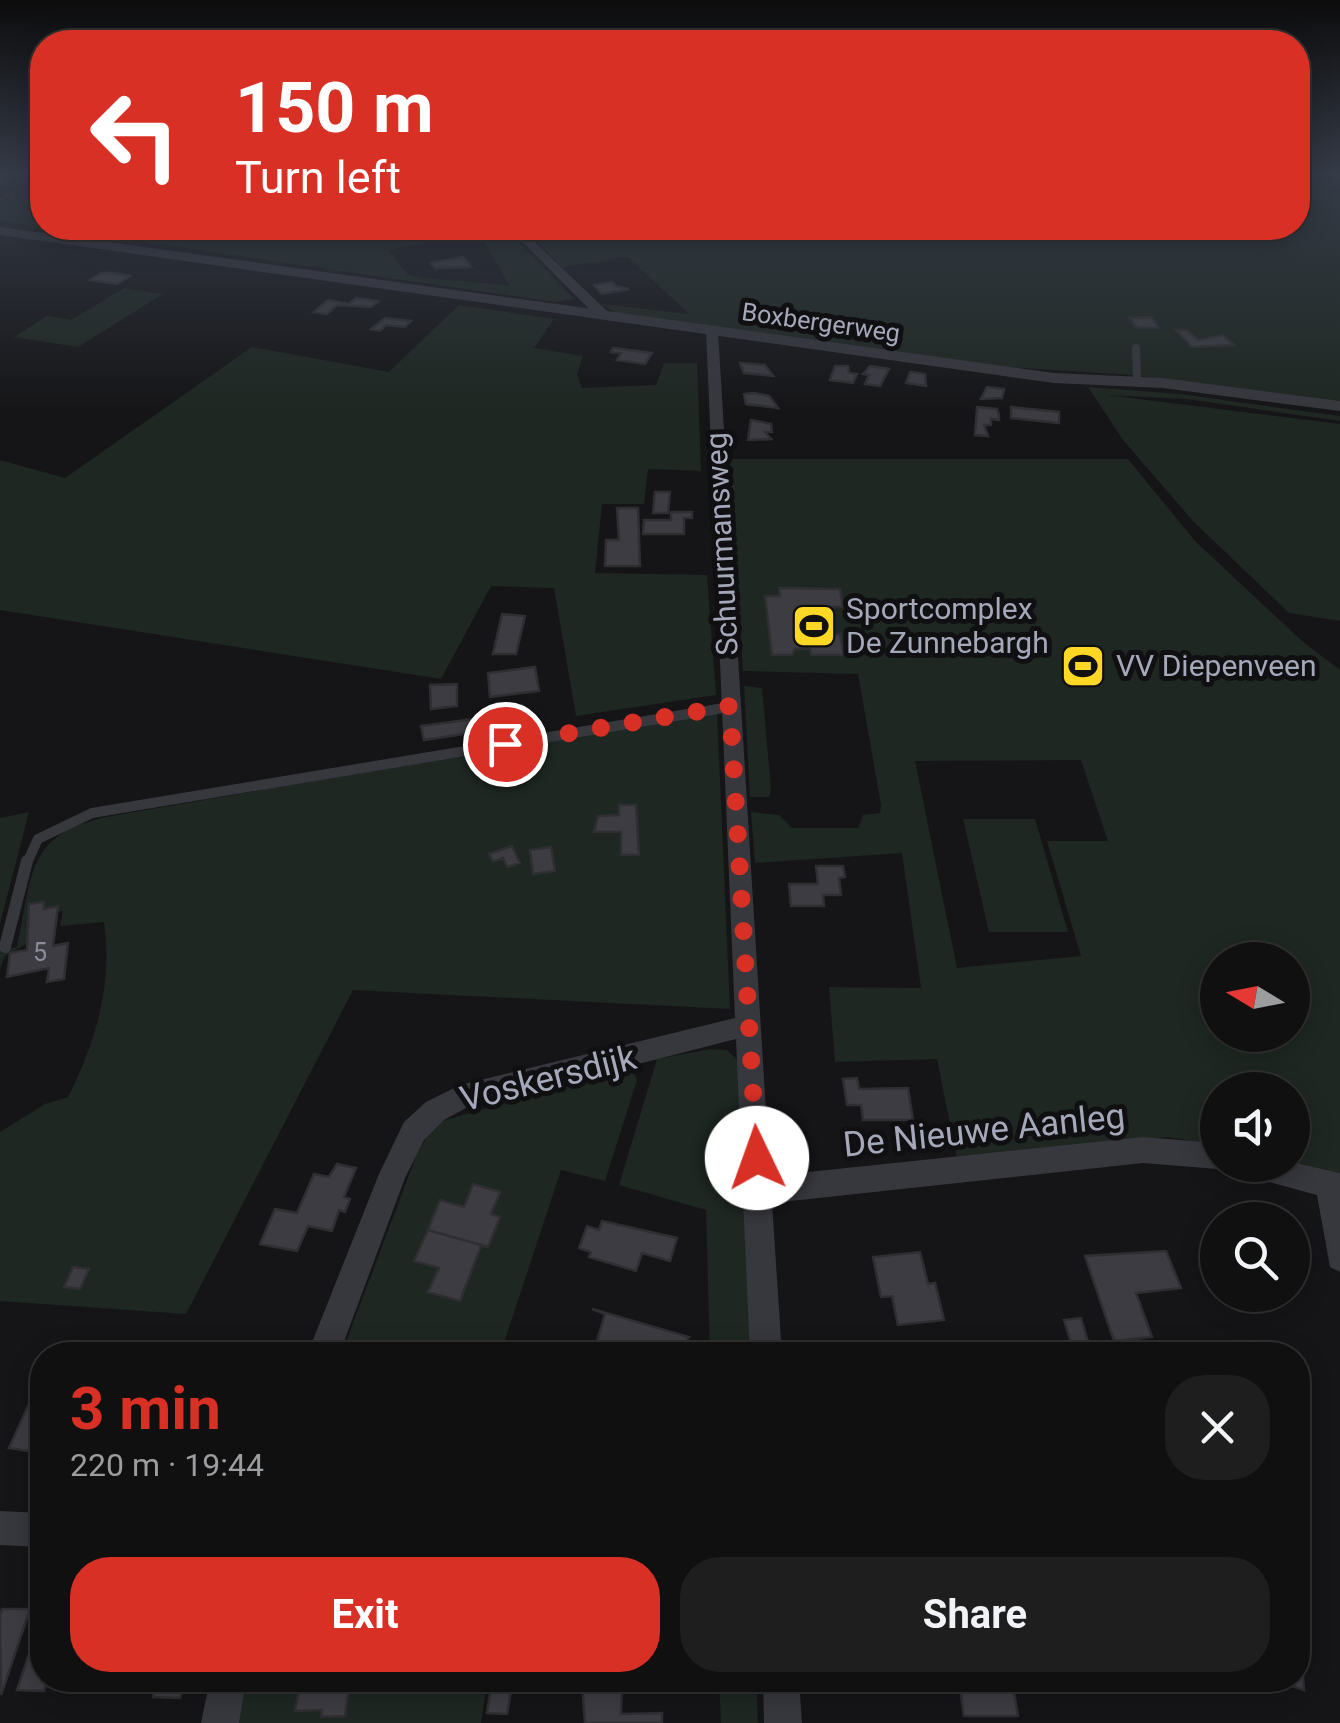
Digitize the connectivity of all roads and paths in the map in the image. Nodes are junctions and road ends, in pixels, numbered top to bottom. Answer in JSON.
{"nodes":[{"id":1,"x":153,"y":252,"type":"edge"},
{"id":2,"x":539,"y":252,"type":"edge"},
{"id":3,"x":602,"y":315,"type":"junction"},
{"id":4,"x":711,"y":332,"type":"junction"},
{"id":5,"x":1136,"y":348,"type":"dead end"},
{"id":6,"x":1137,"y":381,"type":"junction"},
{"id":7,"x":1340,"y":406,"type":"edge"},
{"id":8,"x":730,"y":706,"type":"junction"},
{"id":9,"x":6,"y":947,"type":"dead end"},
{"id":10,"x":750,"y":1025,"type":"junction"},
{"id":11,"x":1200,"y":1155,"type":"edge"},
{"id":12,"x":1310,"y":1180,"type":"edge"},
{"id":13,"x":1335,"y":1186,"type":"edge"},
{"id":14,"x":758,"y":1192,"type":"junction"},
{"id":15,"x":1340,"y":1257,"type":"edge"},
{"id":16,"x":328,"y":1342,"type":"edge"},
{"id":17,"x":765,"y":1342,"type":"edge"},
{"id":18,"x":0,"y":1528,"type":"edge"},
{"id":19,"x":30,"y":1529,"type":"edge"},
{"id":20,"x":226,"y":1692,"type":"edge"},
{"id":21,"x":782,"y":1692,"type":"edge"},
{"id":22,"x":220,"y":1723,"type":"edge"},
{"id":23,"x":783,"y":1723,"type":"edge"}],
"edges":[{"from":1,"to":3,"type":"street","name":"Boxbergerweg"},
{"from":2,"to":3,"type":"street"},
{"from":3,"to":4,"type":"street","name":"Boxbergerweg"},
{"from":4,"to":6,"type":"street","name":"Boxbergerweg"},
{"from":4,"to":8,"type":"street","name":"Schuurmansweg"},
{"from":5,"to":6,"type":"lane"},
{"from":6,"to":7,"type":"street","name":"Boxbergerweg"},
{"from":8,"to":9,"type":"lane"},
{"from":8,"to":10,"type":"street","name":"Schuurmansweg"},
{"from":10,"to":14,"type":"street","name":"Schuurmansweg"},
{"from":10,"to":16,"type":"street","name":"Voskersdijk"},
{"from":11,"to":14,"type":"street","name":"De Nieuwe Aanleg"},
{"from":12,"to":13,"type":"street"},
{"from":13,"to":15,"type":"street"},
{"from":14,"to":17,"type":"street","name":"Schuurmansweg"},
{"from":18,"to":19,"type":"street"},
{"from":20,"to":22,"type":"street"},
{"from":21,"to":23,"type":"street"}]}
